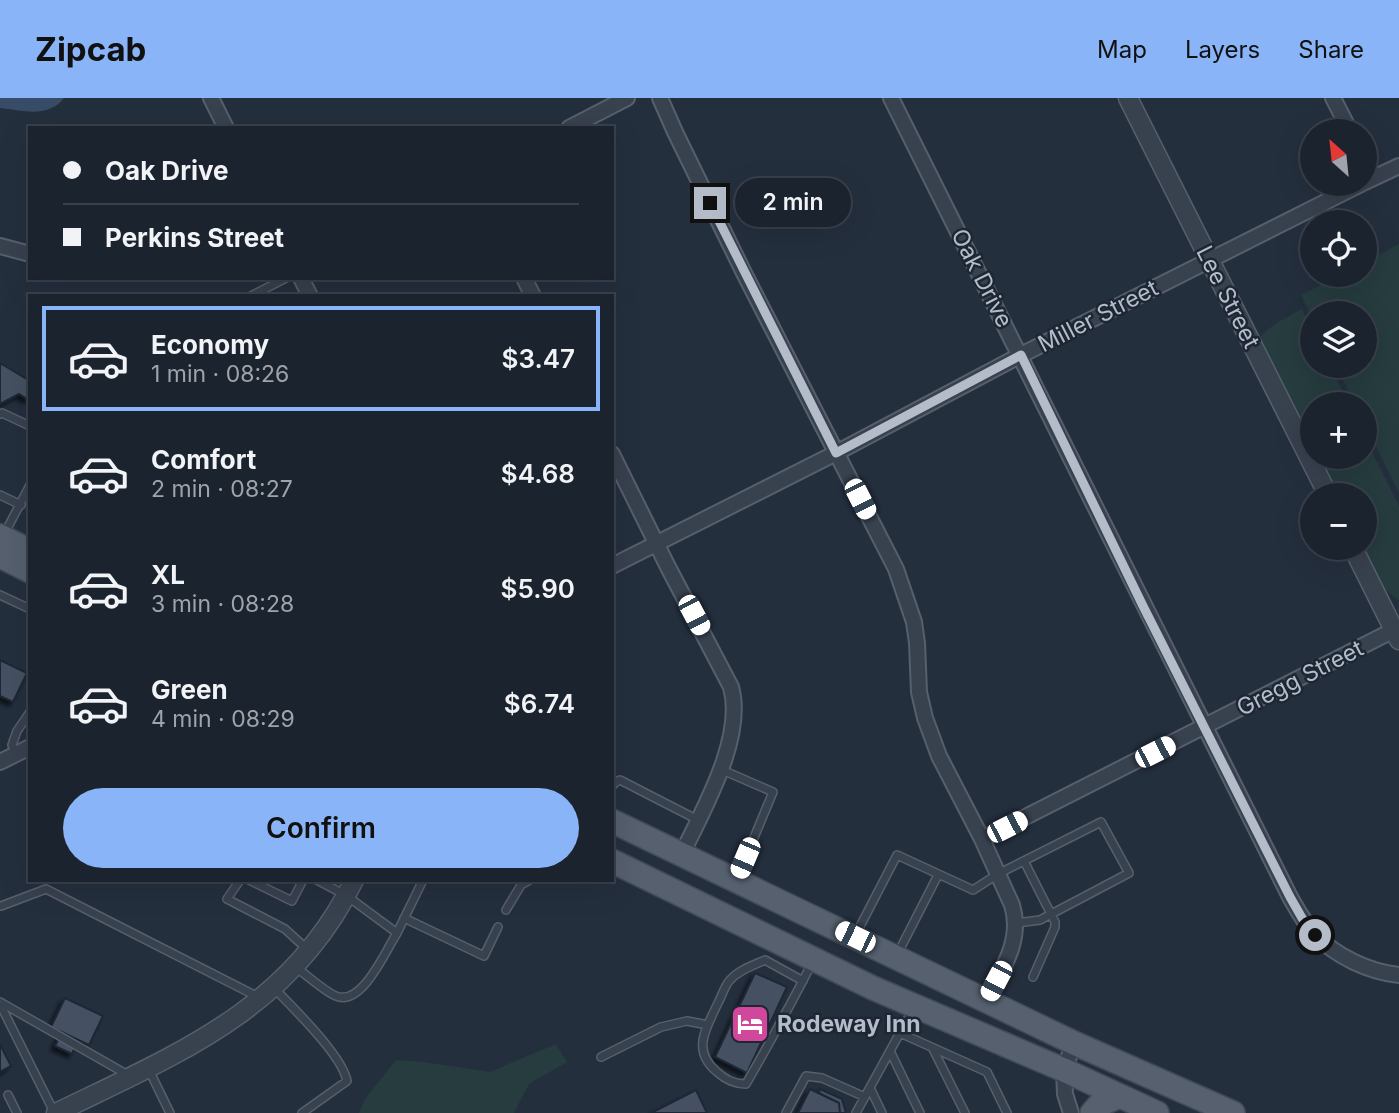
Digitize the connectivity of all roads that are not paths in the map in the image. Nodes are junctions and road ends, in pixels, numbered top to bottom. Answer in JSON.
{"nodes":[{"id":1,"x":211,"y":98,"type":"edge"},
{"id":2,"x":627,"y":98,"type":"edge"},
{"id":3,"x":660,"y":98,"type":"edge"},
{"id":4,"x":891,"y":98,"type":"edge"},
{"id":5,"x":1128,"y":98,"type":"edge"},
{"id":6,"x":1333,"y":98,"type":"edge"},
{"id":7,"x":1344,"y":119,"type":"edge"},
{"id":8,"x":225,"y":126,"type":"edge"},
{"id":9,"x":573,"y":126,"type":"edge"},
{"id":10,"x":1399,"y":166,"type":"edge"},
{"id":11,"x":1377,"y":176,"type":"edge"},
{"id":12,"x":1336,"y":196,"type":"edge"},
{"id":13,"x":0,"y":246,"type":"edge"},
{"id":14,"x":28,"y":253,"type":"edge"},
{"id":15,"x":1210,"y":260,"type":"junction"},
{"id":16,"x":282,"y":280,"type":"edge"},
{"id":17,"x":255,"y":294,"type":"edge"},
{"id":18,"x":1021,"y":355,"type":"junction"},
{"id":19,"x":0,"y":414,"type":"edge"},
{"id":20,"x":28,"y":425,"type":"edge"},
{"id":21,"x":836,"y":453,"type":"junction"},
{"id":22,"x":614,"y":458,"type":"edge"},
{"id":23,"x":1322,"y":483,"type":"edge"},
{"id":24,"x":28,"y":492,"type":"edge"},
{"id":25,"x":0,"y":495,"type":"edge"},
{"id":26,"x":20,"y":505,"type":"junction"},
{"id":27,"x":3,"y":529,"type":"edge"},
{"id":28,"x":28,"y":537,"type":"edge"},
{"id":29,"x":657,"y":544,"type":"junction"},
{"id":30,"x":28,"y":549,"type":"edge"},
{"id":31,"x":0,"y":556,"type":"edge"},
{"id":32,"x":1359,"y":560,"type":"edge"},
{"id":33,"x":614,"y":565,"type":"edge"},
{"id":34,"x":28,"y":570,"type":"edge"},
{"id":35,"x":0,"y":595,"type":"edge"},
{"id":36,"x":28,"y":608,"type":"edge"},
{"id":37,"x":1396,"y":635,"type":"edge"},
{"id":38,"x":28,"y":715,"type":"edge"},
{"id":39,"x":1204,"y":727,"type":"junction"},
{"id":40,"x":23,"y":751,"type":"edge"},
{"id":41,"x":0,"y":762,"type":"edge"},
{"id":42,"x":720,"y":769,"type":"junction"},
{"id":43,"x":614,"y":784,"type":"edge"},
{"id":44,"x":698,"y":820,"type":"junction"},
{"id":45,"x":614,"y":822,"type":"edge"},
{"id":46,"x":982,"y":839,"type":"junction"},
{"id":47,"x":682,"y":854,"type":"junction"},
{"id":48,"x":1024,"y":861,"type":"junction"},
{"id":49,"x":614,"y":862,"type":"edge"},
{"id":50,"x":998,"y":874,"type":"junction"},
{"id":51,"x":938,"y":875,"type":"junction"},
{"id":52,"x":736,"y":880,"type":"junction"},
{"id":53,"x":239,"y":882,"type":"edge"},
{"id":54,"x":254,"y":882,"type":"edge"},
{"id":55,"x":302,"y":882,"type":"edge"},
{"id":56,"x":325,"y":882,"type":"edge"},
{"id":57,"x":422,"y":882,"type":"edge"},
{"id":58,"x":526,"y":882,"type":"edge"},
{"id":59,"x":350,"y":888,"type":"edge"},
{"id":60,"x":0,"y":906,"type":"edge"},
{"id":61,"x":506,"y":910,"type":"dead end"},
{"id":62,"x":1051,"y":914,"type":"junction"},
{"id":63,"x":404,"y":918,"type":"junction"},
{"id":64,"x":1016,"y":923,"type":"junction"},
{"id":65,"x":498,"y":927,"type":"dead end"},
{"id":66,"x":397,"y":933,"type":"junction"},
{"id":67,"x":855,"y":937,"type":"junction"},
{"id":68,"x":309,"y":951,"type":"junction"},
{"id":69,"x":772,"y":951,"type":"junction"},
{"id":70,"x":896,"y":957,"type":"junction"},
{"id":71,"x":814,"y":959,"type":"junction"},
{"id":72,"x":295,"y":967,"type":"junction"},
{"id":73,"x":1399,"y":975,"type":"edge"},
{"id":74,"x":1033,"y":976,"type":"dead end"},
{"id":75,"x":803,"y":981,"type":"junction"},
{"id":76,"x":267,"y":993,"type":"junction"},
{"id":77,"x":986,"y":1000,"type":"junction"},
{"id":78,"x":0,"y":1003,"type":"edge"},
{"id":79,"x":915,"y":1006,"type":"junction"},
{"id":80,"x":708,"y":1025,"type":"junction"},
{"id":81,"x":900,"y":1033,"type":"junction"},
{"id":82,"x":1074,"y":1043,"type":"junction"},
{"id":83,"x":932,"y":1048,"type":"junction"},
{"id":84,"x":890,"y":1051,"type":"junction"},
{"id":85,"x":601,"y":1057,"type":"dead end"},
{"id":86,"x":148,"y":1069,"type":"junction"},
{"id":87,"x":1064,"y":1070,"type":"junction"},
{"id":88,"x":132,"y":1077,"type":"junction"},
{"id":89,"x":870,"y":1088,"type":"junction"},
{"id":90,"x":8,"y":1095,"type":"dead end"},
{"id":91,"x":1120,"y":1096,"type":"junction"},
{"id":92,"x":865,"y":1097,"type":"junction"},
{"id":93,"x":17,"y":1113,"type":"edge"},
{"id":94,"x":55,"y":1113,"type":"edge"},
{"id":95,"x":170,"y":1113,"type":"edge"},
{"id":96,"x":302,"y":1113,"type":"edge"},
{"id":97,"x":786,"y":1113,"type":"edge"},
{"id":98,"x":856,"y":1113,"type":"edge"},
{"id":99,"x":882,"y":1113,"type":"edge"},
{"id":100,"x":920,"y":1113,"type":"edge"},
{"id":101,"x":965,"y":1113,"type":"edge"},
{"id":102,"x":1007,"y":1113,"type":"edge"},
{"id":103,"x":1071,"y":1113,"type":"edge"},
{"id":104,"x":1092,"y":1113,"type":"edge"},
{"id":105,"x":1157,"y":1113,"type":"edge"},
{"id":106,"x":1233,"y":1113,"type":"edge"}],
"edges":[{"from":1,"to":8,"type":"street"},
{"from":2,"to":9,"type":"street"},
{"from":3,"to":21,"type":"street"},
{"from":4,"to":18,"type":"street","name":"Oak Drive"},
{"from":5,"to":15,"type":"street","name":"Lee Street"},
{"from":6,"to":7,"type":"street"},
{"from":10,"to":11,"type":"street","name":"Miller Street"},
{"from":12,"to":15,"type":"street","name":"Miller Street"},
{"from":13,"to":14,"type":"street"},
{"from":15,"to":18,"type":"street","name":"Miller Street"},
{"from":15,"to":23,"type":"street","name":"Lee Street"},
{"from":16,"to":17,"type":"lane"},
{"from":18,"to":21,"type":"street","name":"Miller Street"},
{"from":18,"to":39,"type":"street","name":"Oak Drive"},
{"from":19,"to":20,"type":"lane"},
{"from":21,"to":29,"type":"street","name":"Miller Street"},
{"from":21,"to":46,"type":"street"},
{"from":22,"to":29,"type":"street"},
{"from":24,"to":26,"type":"lane"},
{"from":25,"to":26,"type":"lane"},
{"from":26,"to":27,"type":"lane"},
{"from":27,"to":28,"type":"main road"},
{"from":27,"to":30,"type":"main road"},
{"from":29,"to":33,"type":"street","name":"Miller Street"},
{"from":29,"to":42,"type":"street"},
{"from":31,"to":34,"type":"main road"},
{"from":32,"to":37,"type":"street"},
{"from":35,"to":36,"type":"lane"},
{"from":37,"to":39,"type":"street","name":"Gregg Street"},
{"from":38,"to":40,"type":"lane"},
{"from":39,"to":46,"type":"street","name":"Gregg Street"},
{"from":39,"to":73,"type":"street","name":"Oak Drive"},
{"from":40,"to":41,"type":"street"},
{"from":42,"to":44,"type":"street"},
{"from":42,"to":52,"type":"lane"},
{"from":43,"to":44,"type":"lane"},
{"from":44,"to":47,"type":"street"},
{"from":45,"to":47,"type":"main road"},
{"from":46,"to":50,"type":"street"},
{"from":47,"to":52,"type":"main road"},
{"from":48,"to":50,"type":"lane"},
{"from":48,"to":62,"type":"lane"},
{"from":48,"to":62,"type":"lane"},
{"from":49,"to":69,"type":"main road"},
{"from":50,"to":51,"type":"lane"},
{"from":50,"to":64,"type":"street"},
{"from":51,"to":67,"type":"lane"},
{"from":51,"to":70,"type":"lane"},
{"from":52,"to":67,"type":"main road"},
{"from":53,"to":68,"type":"lane"},
{"from":54,"to":55,"type":"lane"},
{"from":56,"to":59,"type":"lane"},
{"from":57,"to":63,"type":"lane"},
{"from":58,"to":61,"type":"lane"},
{"from":59,"to":66,"type":"lane"},
{"from":59,"to":68,"type":"street"},
{"from":60,"to":76,"type":"lane"},
{"from":62,"to":64,"type":"lane"},
{"from":62,"to":74,"type":"lane"},
{"from":63,"to":65,"type":"lane"},
{"from":63,"to":66,"type":"lane"},
{"from":64,"to":77,"type":"street"},
{"from":66,"to":72,"type":"lane"},
{"from":67,"to":70,"type":"main road"},
{"from":68,"to":72,"type":"street"},
{"from":69,"to":71,"type":"main road"},
{"from":69,"to":75,"type":"lane"},
{"from":69,"to":80,"type":"lane"},
{"from":70,"to":77,"type":"main road"},
{"from":71,"to":75,"type":"lane"},
{"from":71,"to":79,"type":"main road"},
{"from":72,"to":76,"type":"street"},
{"from":75,"to":80,"type":"lane"},
{"from":76,"to":86,"type":"street"},
{"from":76,"to":96,"type":"lane"},
{"from":77,"to":82,"type":"main road"},
{"from":78,"to":88,"type":"lane"},
{"from":78,"to":94,"type":"lane"},
{"from":79,"to":81,"type":"lane"},
{"from":79,"to":87,"type":"main road"},
{"from":80,"to":85,"type":"lane"},
{"from":81,"to":83,"type":"lane"},
{"from":81,"to":84,"type":"lane"},
{"from":82,"to":87,"type":"street"},
{"from":82,"to":106,"type":"main road"},
{"from":83,"to":101,"type":"lane"},
{"from":83,"to":102,"type":"lane"},
{"from":84,"to":89,"type":"lane"},
{"from":84,"to":100,"type":"lane"},
{"from":86,"to":88,"type":"street"},
{"from":86,"to":95,"type":"lane"},
{"from":87,"to":91,"type":"main road"},
{"from":87,"to":103,"type":"street"},
{"from":88,"to":94,"type":"street"},
{"from":89,"to":92,"type":"lane"},
{"from":89,"to":99,"type":"lane"},
{"from":90,"to":93,"type":"lane"},
{"from":91,"to":104,"type":"main road"},
{"from":91,"to":105,"type":"main road"},
{"from":92,"to":97,"type":"lane"},
{"from":92,"to":98,"type":"lane"}]}
